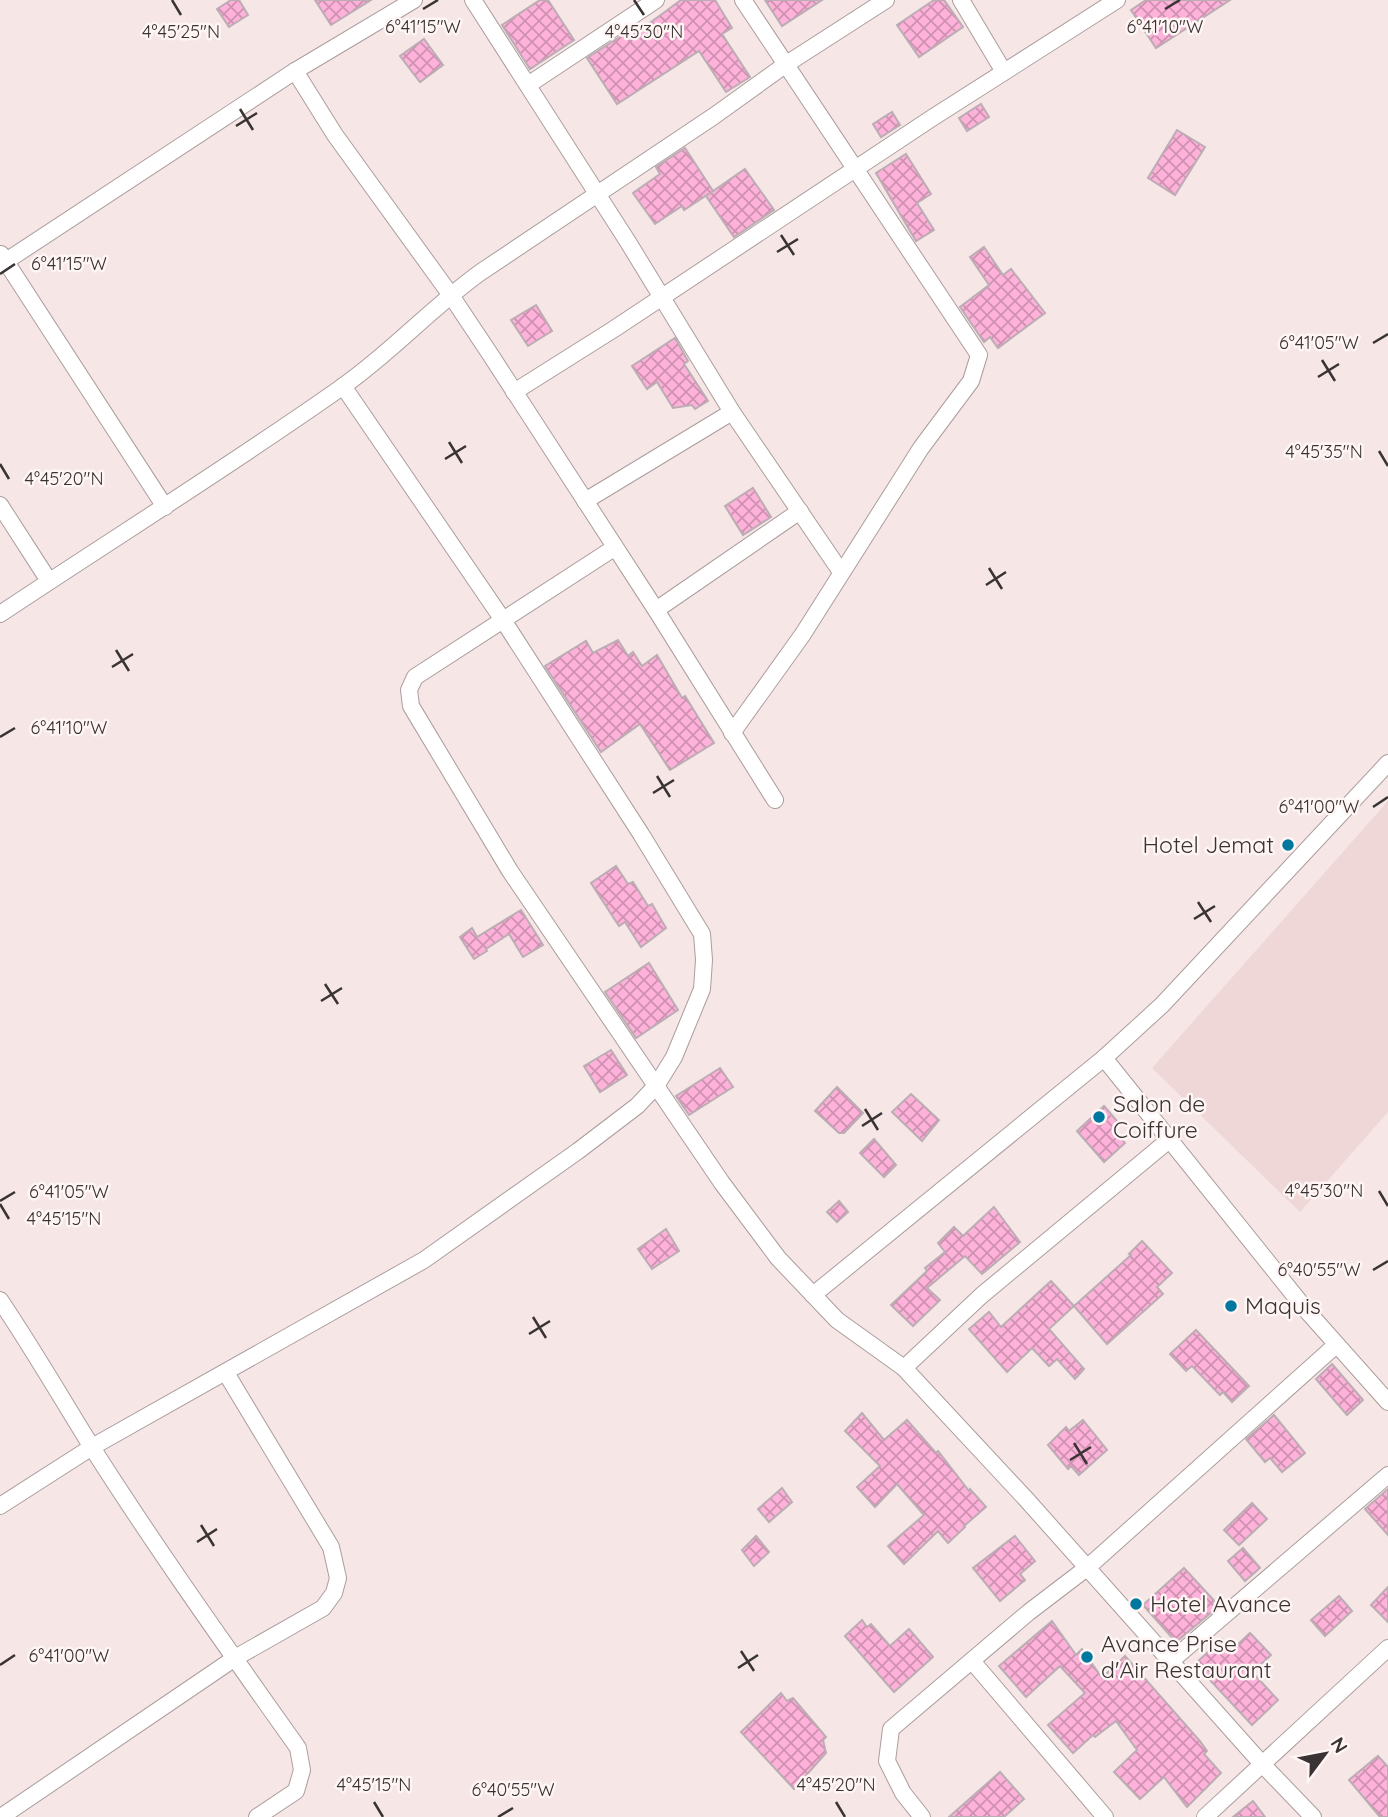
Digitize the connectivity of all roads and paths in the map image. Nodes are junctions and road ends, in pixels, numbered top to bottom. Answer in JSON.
{"nodes":[{"id":1,"x":414,"y":0,"type":"edge"},
{"id":2,"x":473,"y":0,"type":"edge"},
{"id":3,"x":656,"y":0,"type":"edge"},
{"id":4,"x":743,"y":0,"type":"edge"},
{"id":5,"x":886,"y":0,"type":"edge"},
{"id":6,"x":961,"y":0,"type":"edge"},
{"id":7,"x":1117,"y":0,"type":"edge"},
{"id":8,"x":785,"y":65,"type":"junction"},
{"id":9,"x":295,"y":71,"type":"junction"},
{"id":10,"x":1004,"y":72,"type":"junction"},
{"id":11,"x":528,"y":85,"type":"junction"},
{"id":12,"x":855,"y":169,"type":"junction"},
{"id":13,"x":595,"y":194,"type":"junction"},
{"id":14,"x":2,"y":259,"type":"edge"},
{"id":15,"x":450,"y":294,"type":"junction"},
{"id":16,"x":662,"y":297,"type":"junction"},
{"id":17,"x":343,"y":386,"type":"junction"},
{"id":18,"x":514,"y":392,"type":"junction"},
{"id":19,"x":732,"y":412,"type":"junction"},
{"id":20,"x":586,"y":501,"type":"junction"},
{"id":21,"x":0,"y":505,"type":"edge"},
{"id":22,"x":165,"y":507,"type":"junction"},
{"id":23,"x":800,"y":511,"type":"junction"},
{"id":24,"x":614,"y":548,"type":"junction"},
{"id":25,"x":841,"y":572,"type":"junction"},
{"id":26,"x":49,"y":581,"type":"junction"},
{"id":27,"x":656,"y":610,"type":"junction"},
{"id":28,"x":0,"y":614,"type":"edge"},
{"id":29,"x":503,"y":620,"type":"junction"},
{"id":30,"x":732,"y":733,"type":"junction"},
{"id":31,"x":1388,"y":763,"type":"edge"},
{"id":32,"x":775,"y":800,"type":"dead end"},
{"id":33,"x":1104,"y":1058,"type":"junction"},
{"id":34,"x":656,"y":1086,"type":"junction"},
{"id":35,"x":1169,"y":1140,"type":"junction"},
{"id":36,"x":813,"y":1295,"type":"junction"},
{"id":37,"x":0,"y":1300,"type":"edge"},
{"id":38,"x":1336,"y":1345,"type":"junction"},
{"id":39,"x":904,"y":1368,"type":"junction"},
{"id":40,"x":226,"y":1373,"type":"junction"},
{"id":41,"x":1388,"y":1402,"type":"edge"},
{"id":42,"x":92,"y":1447,"type":"junction"},
{"id":43,"x":1388,"y":1475,"type":"edge"},
{"id":44,"x":0,"y":1506,"type":"edge"},
{"id":45,"x":1088,"y":1567,"type":"junction"},
{"id":46,"x":1388,"y":1648,"type":"edge"},
{"id":47,"x":235,"y":1658,"type":"junction"},
{"id":48,"x":972,"y":1661,"type":"junction"},
{"id":49,"x":1171,"y":1661,"type":"junction"},
{"id":50,"x":1263,"y":1765,"type":"junction"},
{"id":51,"x":1,"y":1817,"type":"edge"},
{"id":52,"x":257,"y":1817,"type":"edge"},
{"id":53,"x":922,"y":1817,"type":"edge"},
{"id":54,"x":1105,"y":1817,"type":"edge"},
{"id":55,"x":1205,"y":1817,"type":"edge"},
{"id":56,"x":1312,"y":1817,"type":"edge"}],
"edges":[{"from":1,"to":9,"type":"street"},
{"from":2,"to":11,"type":"street"},
{"from":3,"to":11,"type":"street"},
{"from":4,"to":8,"type":"street"},
{"from":5,"to":8,"type":"street"},
{"from":6,"to":10,"type":"street"},
{"from":7,"to":10,"type":"street"},
{"from":8,"to":12,"type":"street"},
{"from":8,"to":13,"type":"street"},
{"from":9,"to":14,"type":"street"},
{"from":9,"to":15,"type":"street"},
{"from":10,"to":12,"type":"street"},
{"from":11,"to":13,"type":"street"},
{"from":12,"to":16,"type":"street"},
{"from":12,"to":25,"type":"street"},
{"from":13,"to":15,"type":"street"},
{"from":13,"to":16,"type":"street"},
{"from":14,"to":22,"type":"street"},
{"from":15,"to":17,"type":"street"},
{"from":15,"to":18,"type":"street"},
{"from":16,"to":18,"type":"street"},
{"from":16,"to":19,"type":"street"},
{"from":17,"to":22,"type":"street"},
{"from":17,"to":29,"type":"street"},
{"from":18,"to":20,"type":"street"},
{"from":19,"to":20,"type":"street"},
{"from":19,"to":23,"type":"street"},
{"from":20,"to":24,"type":"street"},
{"from":21,"to":26,"type":"street"},
{"from":22,"to":26,"type":"street"},
{"from":23,"to":25,"type":"street"},
{"from":23,"to":27,"type":"street"},
{"from":24,"to":27,"type":"street"},
{"from":24,"to":29,"type":"street"},
{"from":25,"to":30,"type":"street"},
{"from":26,"to":28,"type":"street"},
{"from":27,"to":30,"type":"street"},
{"from":29,"to":34,"type":"street"},
{"from":29,"to":34,"type":"street"},
{"from":30,"to":32,"type":"street"},
{"from":31,"to":33,"type":"street"},
{"from":33,"to":35,"type":"street"},
{"from":33,"to":36,"type":"street"},
{"from":34,"to":36,"type":"street"},
{"from":34,"to":40,"type":"street"},
{"from":35,"to":38,"type":"street"},
{"from":35,"to":39,"type":"street"},
{"from":36,"to":39,"type":"street"},
{"from":37,"to":42,"type":"street"},
{"from":38,"to":41,"type":"street"},
{"from":38,"to":45,"type":"street"},
{"from":39,"to":45,"type":"street"},
{"from":40,"to":42,"type":"street"},
{"from":40,"to":47,"type":"street"},
{"from":42,"to":44,"type":"street"},
{"from":42,"to":47,"type":"street"},
{"from":43,"to":49,"type":"street"},
{"from":45,"to":48,"type":"street"},
{"from":45,"to":49,"type":"street"},
{"from":46,"to":50,"type":"street"},
{"from":47,"to":51,"type":"street"},
{"from":47,"to":52,"type":"street"},
{"from":48,"to":53,"type":"street"},
{"from":48,"to":54,"type":"street"},
{"from":49,"to":50,"type":"street"},
{"from":50,"to":55,"type":"street"},
{"from":50,"to":56,"type":"street"}]}
